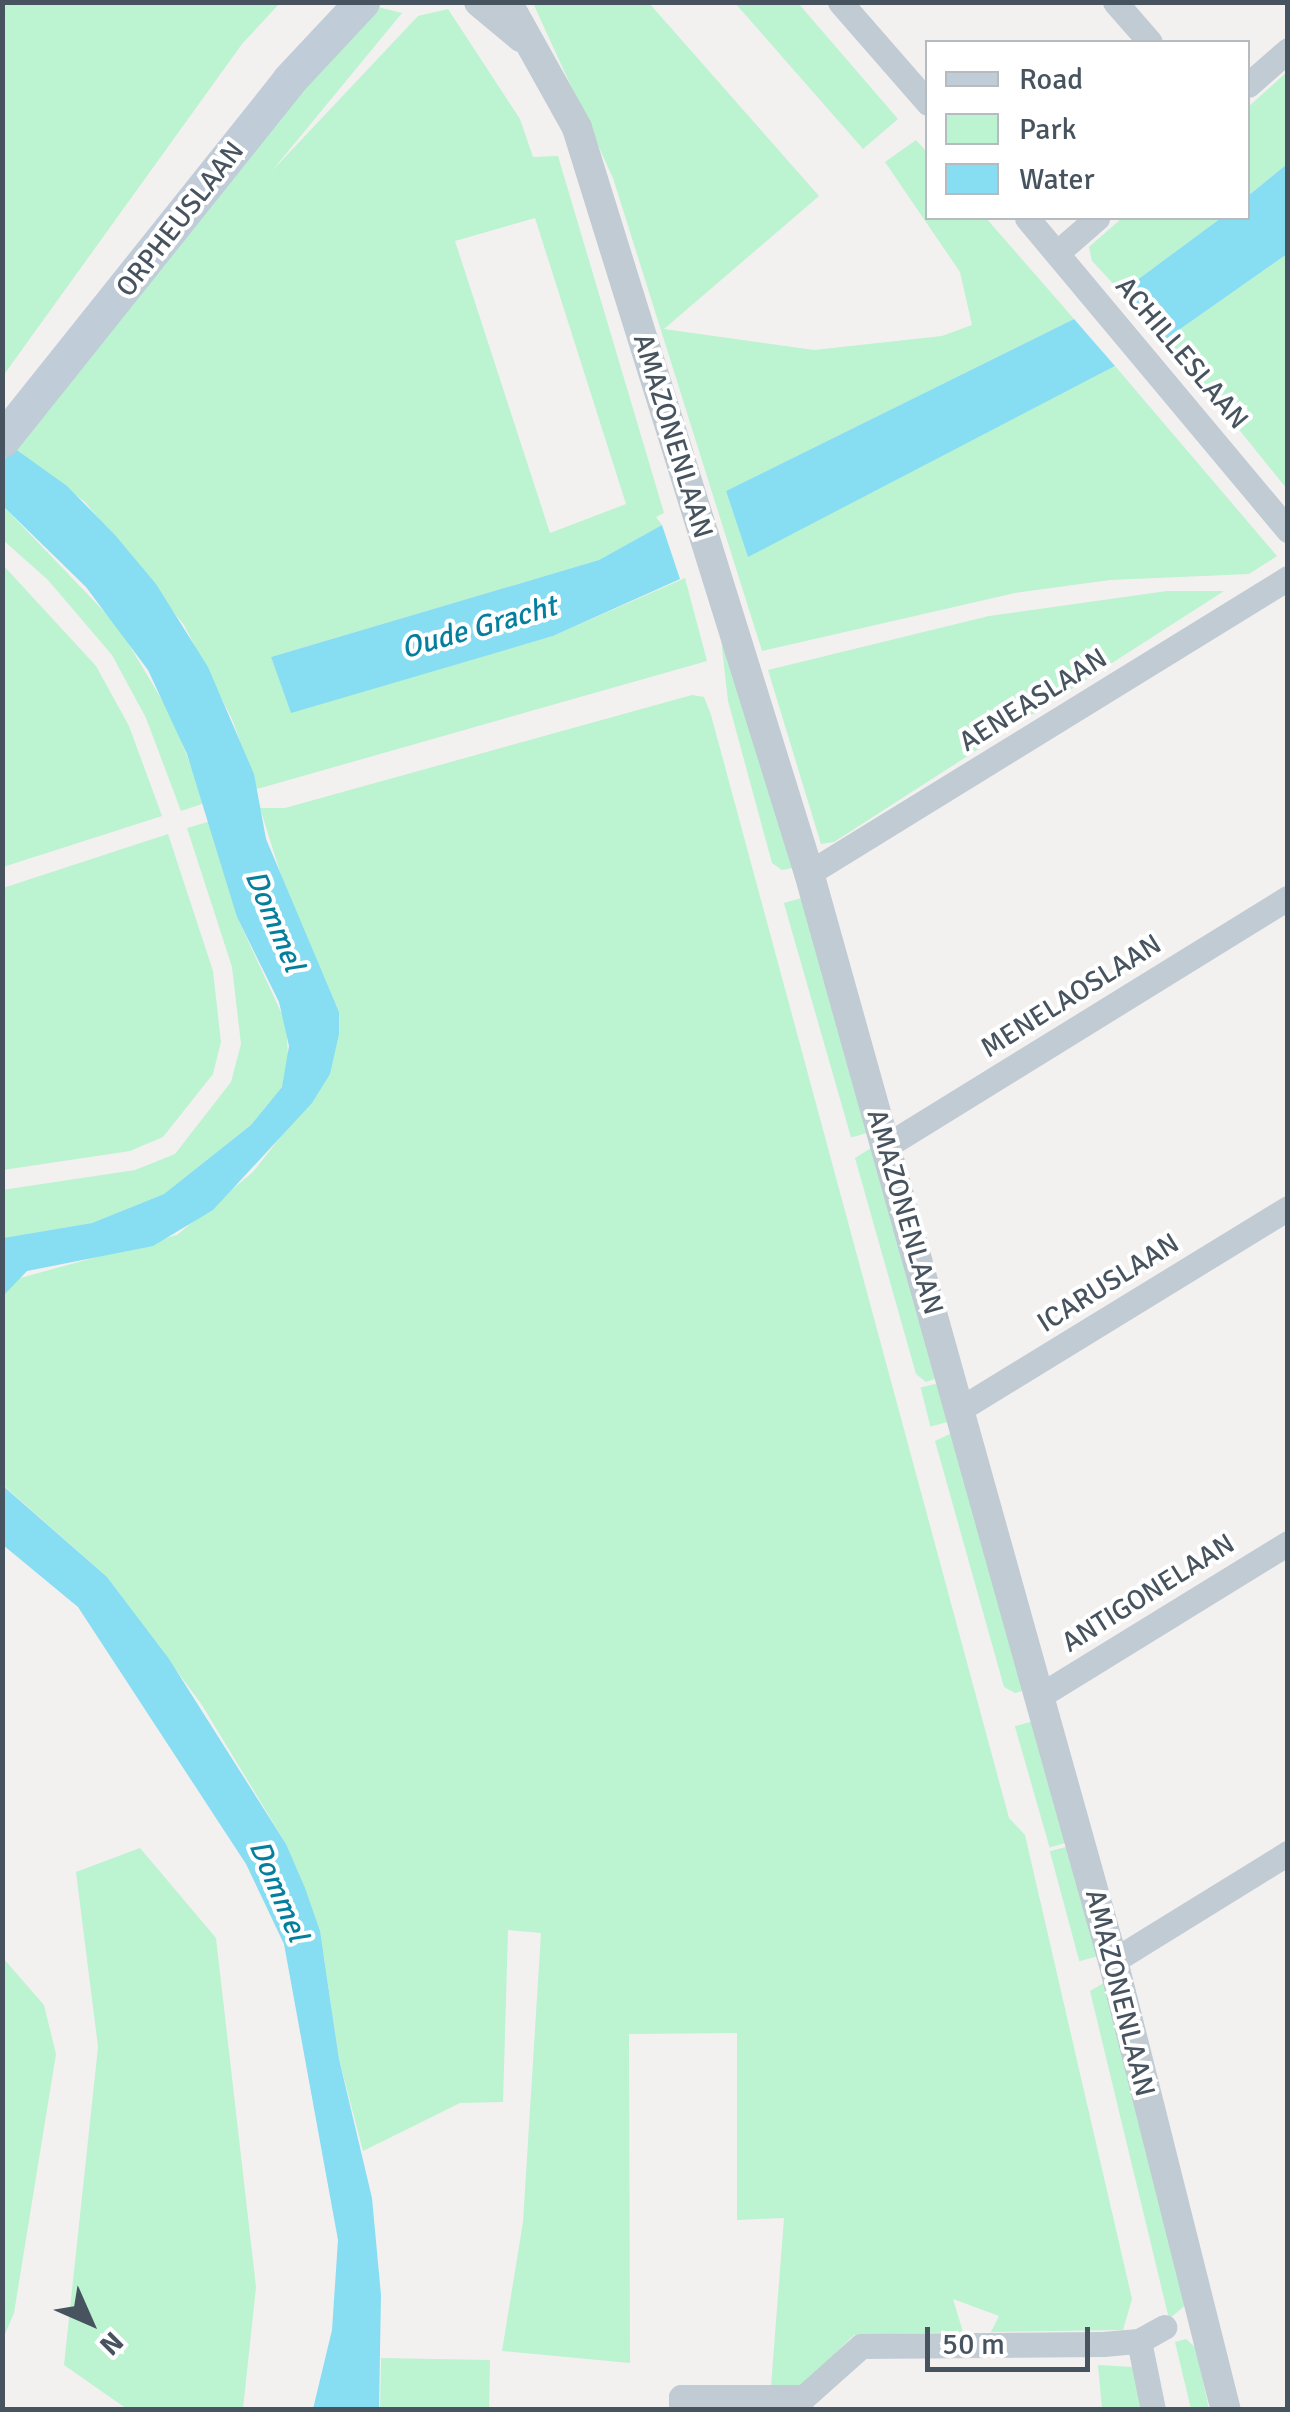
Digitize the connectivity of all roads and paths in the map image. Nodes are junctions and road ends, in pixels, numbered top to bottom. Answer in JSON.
{"nodes":[{"id":1,"x":330,"y":2,"type":"edge"},
{"id":2,"x":362,"y":2,"type":"edge"},
{"id":3,"x":479,"y":2,"type":"edge"},
{"id":4,"x":507,"y":2,"type":"edge"},
{"id":5,"x":840,"y":2,"type":"edge"},
{"id":6,"x":1115,"y":2,"type":"edge"},
{"id":7,"x":521,"y":37,"type":"junction"},
{"id":8,"x":1148,"y":40,"type":"edge"},
{"id":9,"x":1288,"y":50,"type":"edge"},
{"id":10,"x":1250,"y":83,"type":"edge"},
{"id":11,"x":925,"y":100,"type":"edge"},
{"id":12,"x":1029,"y":220,"type":"edge"},
{"id":13,"x":1095,"y":220,"type":"edge"},
{"id":14,"x":1058,"y":252,"type":"junction"},
{"id":15,"x":5,"y":427,"type":"edge"},
{"id":16,"x":1288,"y":530,"type":"edge"},
{"id":17,"x":1288,"y":578,"type":"edge"},
{"id":18,"x":809,"y":873,"type":"junction"},
{"id":19,"x":1288,"y":898,"type":"edge"},
{"id":20,"x":886,"y":1146,"type":"junction"},
{"id":21,"x":1288,"y":1208,"type":"edge"},
{"id":22,"x":960,"y":1410,"type":"junction"},
{"id":23,"x":1288,"y":1543,"type":"edge"},
{"id":24,"x":1041,"y":1694,"type":"junction"},
{"id":25,"x":1288,"y":1853,"type":"edge"},
{"id":26,"x":1113,"y":1961,"type":"junction"},
{"id":27,"x":1164,"y":2327,"type":"dead end"},
{"id":28,"x":1139,"y":2341,"type":"junction"},
{"id":29,"x":681,"y":2403,"type":"edge"},
{"id":30,"x":1153,"y":2410,"type":"edge"},
{"id":31,"x":1226,"y":2410,"type":"edge"}],
"edges":[{"from":1,"to":15,"type":"main road","name":"ORPHEUSLAAN"},
{"from":2,"to":15,"type":"main road","name":"ORPHEUSLAAN"},
{"from":3,"to":7,"type":"street","name":"AMAZONENLAAN"},
{"from":4,"to":7,"type":"street","name":"AMAZONENLAAN"},
{"from":5,"to":11,"type":"street"},
{"from":6,"to":8,"type":"street"},
{"from":7,"to":18,"type":"street","name":"AMAZONENLAAN"},
{"from":9,"to":10,"type":"street"},
{"from":12,"to":14,"type":"street","name":"ACHILLESLAAN"},
{"from":13,"to":14,"type":"street"},
{"from":14,"to":16,"type":"street","name":"ACHILLESLAAN"},
{"from":17,"to":18,"type":"street","name":"AENEASLAAN"},
{"from":18,"to":20,"type":"street","name":"AMAZONENLAAN"},
{"from":19,"to":20,"type":"street","name":"MENELAOSLAAN"},
{"from":20,"to":22,"type":"street","name":"AMAZONENLAAN"},
{"from":21,"to":22,"type":"street","name":"ICARUSLAAN"},
{"from":22,"to":24,"type":"street","name":"AMAZONENLAAN"},
{"from":23,"to":24,"type":"street","name":"ANTIGONELAAN"},
{"from":24,"to":26,"type":"street","name":"AMAZONENLAAN"},
{"from":25,"to":26,"type":"street"},
{"from":26,"to":31,"type":"street","name":"AMAZONENLAAN"},
{"from":27,"to":28,"type":"street"},
{"from":28,"to":29,"type":"street"},
{"from":28,"to":30,"type":"street"}]}
